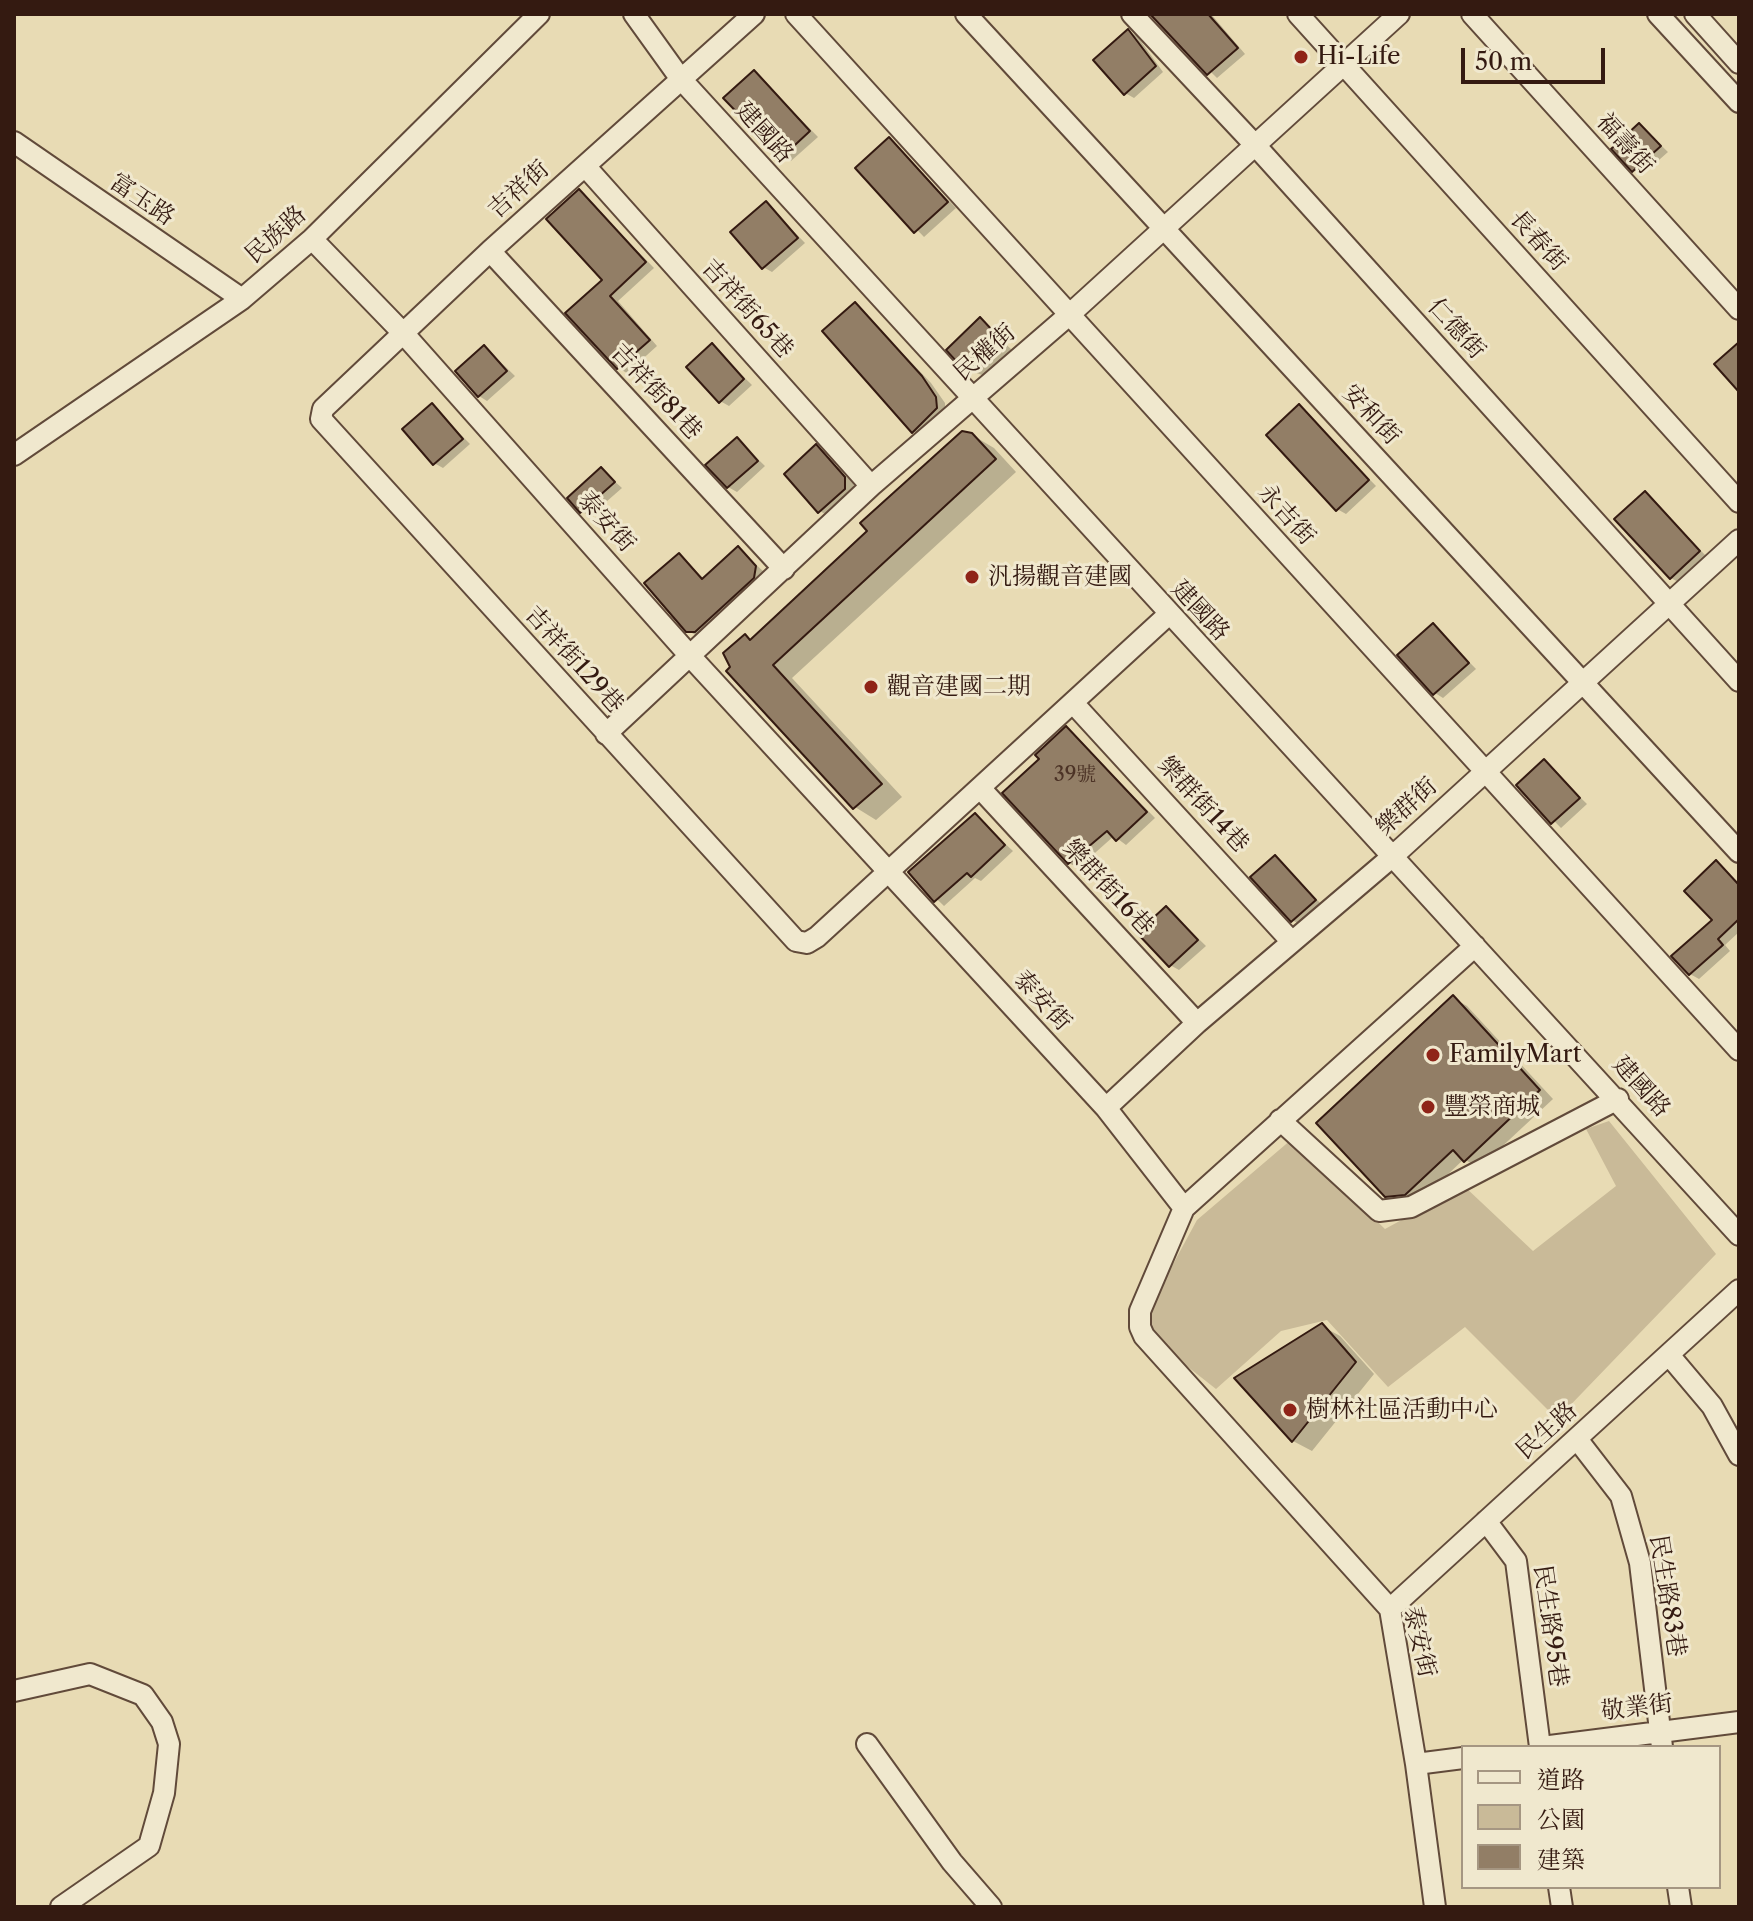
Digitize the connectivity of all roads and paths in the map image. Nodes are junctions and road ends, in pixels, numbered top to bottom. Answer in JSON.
{"nodes":[{"id":1,"x":539,"y":14,"type":"edge"},
{"id":2,"x":634,"y":14,"type":"edge"},
{"id":3,"x":754,"y":14,"type":"edge"},
{"id":4,"x":796,"y":14,"type":"edge"},
{"id":5,"x":966,"y":14,"type":"edge"},
{"id":6,"x":1132,"y":14,"type":"edge"},
{"id":7,"x":1298,"y":14,"type":"edge"},
{"id":8,"x":1399,"y":14,"type":"edge"},
{"id":9,"x":1472,"y":14,"type":"edge"},
{"id":10,"x":1658,"y":14,"type":"edge"},
{"id":11,"x":1695,"y":14,"type":"edge"},
{"id":12,"x":1739,"y":63,"type":"edge"},
{"id":13,"x":1345,"y":65,"type":"junction"},
{"id":14,"x":680,"y":78,"type":"junction"},
{"id":15,"x":1739,"y":102,"type":"edge"},
{"id":16,"x":14,"y":142,"type":"edge"},
{"id":17,"x":1255,"y":145,"type":"junction"},
{"id":18,"x":585,"y":166,"type":"junction"},
{"id":19,"x":1161,"y":229,"type":"junction"},
{"id":20,"x":312,"y":239,"type":"junction"},
{"id":21,"x":490,"y":251,"type":"junction"},
{"id":22,"x":242,"y":299,"type":"junction"},
{"id":23,"x":1739,"y":309,"type":"edge"},
{"id":24,"x":1069,"y":315,"type":"junction"},
{"id":25,"x":404,"y":334,"type":"junction"},
{"id":26,"x":971,"y":399,"type":"junction"},
{"id":27,"x":323,"y":409,"type":"joint"},
{"id":28,"x":14,"y":455,"type":"edge"},
{"id":29,"x":871,"y":486,"type":"junction"},
{"id":30,"x":1739,"y":502,"type":"edge"},
{"id":31,"x":1739,"y":540,"type":"edge"},
{"id":32,"x":784,"y":569,"type":"junction"},
{"id":33,"x":1670,"y":605,"type":"junction"},
{"id":34,"x":1168,"y":615,"type":"junction"},
{"id":35,"x":690,"y":656,"type":"junction"},
{"id":36,"x":1584,"y":680,"type":"junction"},
{"id":37,"x":1739,"y":681,"type":"edge"},
{"id":38,"x":1074,"y":704,"type":"junction"},
{"id":39,"x":606,"y":734,"type":"junction"},
{"id":40,"x":1485,"y":772,"type":"junction"},
{"id":41,"x":980,"y":788,"type":"junction"},
{"id":42,"x":1739,"y":852,"type":"edge"},
{"id":43,"x":1393,"y":856,"type":"junction"},
{"id":44,"x":886,"y":872,"type":"junction"},
{"id":45,"x":1292,"y":942,"type":"junction"},
{"id":46,"x":1475,"y":946,"type":"junction"},
{"id":47,"x":1197,"y":1023,"type":"junction"},
{"id":48,"x":1739,"y":1050,"type":"edge"},
{"id":49,"x":1618,"y":1099,"type":"junction"},
{"id":50,"x":1106,"y":1108,"type":"junction"},
{"id":51,"x":1280,"y":1120,"type":"junction"},
{"id":52,"x":1184,"y":1208,"type":"junction"},
{"id":53,"x":1739,"y":1235,"type":"edge"},
{"id":54,"x":1739,"y":1290,"type":"edge"},
{"id":55,"x":1669,"y":1355,"type":"junction"},
{"id":56,"x":1577,"y":1439,"type":"junction"},
{"id":57,"x":1739,"y":1455,"type":"edge"},
{"id":58,"x":1486,"y":1521,"type":"junction"},
{"id":59,"x":1390,"y":1609,"type":"junction"},
{"id":60,"x":14,"y":1691,"type":"edge"},
{"id":61,"x":1739,"y":1722,"type":"edge"},
{"id":62,"x":1661,"y":1738,"type":"edge"},
{"id":63,"x":867,"y":1744,"type":"dead end"},
{"id":64,"x":1541,"y":1745,"type":"edge"},
{"id":65,"x":1568,"y":1745,"type":"edge"},
{"id":66,"x":1461,"y":1758,"type":"edge"},
{"id":67,"x":1416,"y":1764,"type":"junction"},
{"id":68,"x":61,"y":1907,"type":"edge"},
{"id":69,"x":991,"y":1907,"type":"edge"},
{"id":70,"x":1435,"y":1907,"type":"edge"}],
"edges":[{"from":1,"to":20,"type":"street","name":"民族路"},
{"from":2,"to":14,"type":"street","name":"建國路"},
{"from":3,"to":14,"type":"street","name":"吉祥街"},
{"from":4,"to":24,"type":"street","name":"永吉街"},
{"from":5,"to":19,"type":"street","name":"安和街"},
{"from":6,"to":17,"type":"street","name":"仁德街"},
{"from":7,"to":13,"type":"street","name":"長春街"},
{"from":8,"to":13,"type":"street","name":"民權街"},
{"from":9,"to":23,"type":"street","name":"福壽街"},
{"from":10,"to":15,"type":"street"},
{"from":11,"to":12,"type":"street"},
{"from":13,"to":17,"type":"street","name":"民權街"},
{"from":13,"to":30,"type":"street","name":"長春街"},
{"from":14,"to":18,"type":"street","name":"吉祥街"},
{"from":14,"to":26,"type":"street","name":"建國路"},
{"from":16,"to":22,"type":"street","name":"富玉路"},
{"from":17,"to":19,"type":"street","name":"民權街"},
{"from":17,"to":33,"type":"street","name":"仁德街"},
{"from":18,"to":21,"type":"street","name":"吉祥街"},
{"from":18,"to":29,"type":"street","name":"吉祥街65巷"},
{"from":19,"to":24,"type":"street","name":"民權街"},
{"from":19,"to":36,"type":"street","name":"安和街"},
{"from":20,"to":22,"type":"street","name":"民族路"},
{"from":20,"to":25,"type":"street","name":"泰安街"},
{"from":21,"to":25,"type":"street","name":"吉祥街"},
{"from":21,"to":32,"type":"street","name":"吉祥街81巷"},
{"from":22,"to":28,"type":"street","name":"民族路"},
{"from":24,"to":26,"type":"street","name":"民權街"},
{"from":24,"to":40,"type":"street","name":"永吉街"},
{"from":25,"to":27,"type":"street","name":"吉祥街"},
{"from":25,"to":35,"type":"street","name":"泰安街"},
{"from":26,"to":29,"type":"street","name":"民權街"},
{"from":26,"to":34,"type":"street","name":"建國路"},
{"from":27,"to":39,"type":"street","name":"吉祥街129巷"},
{"from":29,"to":32,"type":"street","name":"民權街"},
{"from":31,"to":33,"type":"street","name":"樂群街"},
{"from":32,"to":35,"type":"street","name":"民權街"},
{"from":33,"to":36,"type":"street","name":"樂群街"},
{"from":33,"to":37,"type":"street","name":"仁德街"},
{"from":34,"to":38,"type":"street"},
{"from":34,"to":43,"type":"street","name":"建國路"},
{"from":35,"to":39,"type":"street","name":"民權街"},
{"from":35,"to":44,"type":"street","name":"泰安街"},
{"from":36,"to":40,"type":"street","name":"樂群街"},
{"from":36,"to":42,"type":"street","name":"安和街"},
{"from":38,"to":41,"type":"street"},
{"from":38,"to":45,"type":"street","name":"樂群街14巷"},
{"from":39,"to":44,"type":"street","name":"吉祥街129巷"},
{"from":40,"to":43,"type":"street","name":"樂群街"},
{"from":40,"to":48,"type":"street","name":"永吉街"},
{"from":41,"to":44,"type":"street"},
{"from":41,"to":47,"type":"street","name":"樂群街16巷"},
{"from":43,"to":45,"type":"street","name":"樂群街"},
{"from":43,"to":46,"type":"street","name":"建國路"},
{"from":44,"to":50,"type":"street","name":"泰安街"},
{"from":45,"to":47,"type":"street","name":"樂群街"},
{"from":46,"to":49,"type":"street","name":"建國路"},
{"from":46,"to":51,"type":"street"},
{"from":47,"to":50,"type":"street","name":"樂群街"},
{"from":49,"to":51,"type":"street"},
{"from":49,"to":53,"type":"street","name":"建國路"},
{"from":50,"to":52,"type":"street","name":"泰安街"},
{"from":51,"to":52,"type":"street"},
{"from":52,"to":59,"type":"street","name":"泰安街"},
{"from":54,"to":55,"type":"street","name":"民生路"},
{"from":55,"to":56,"type":"street","name":"民生路"},
{"from":55,"to":57,"type":"street"},
{"from":56,"to":58,"type":"street","name":"民生路"},
{"from":56,"to":62,"type":"street","name":"民生路83巷"},
{"from":58,"to":59,"type":"street","name":"民生路"},
{"from":58,"to":64,"type":"street","name":"民生路95巷"},
{"from":59,"to":67,"type":"street","name":"泰安街"},
{"from":60,"to":68,"type":"street"},
{"from":61,"to":62,"type":"street","name":"敬業街"},
{"from":62,"to":65,"type":"street","name":"敬業街"},
{"from":63,"to":69,"type":"street"},
{"from":66,"to":67,"type":"street"},
{"from":67,"to":70,"type":"street","name":"泰安街"}]}
